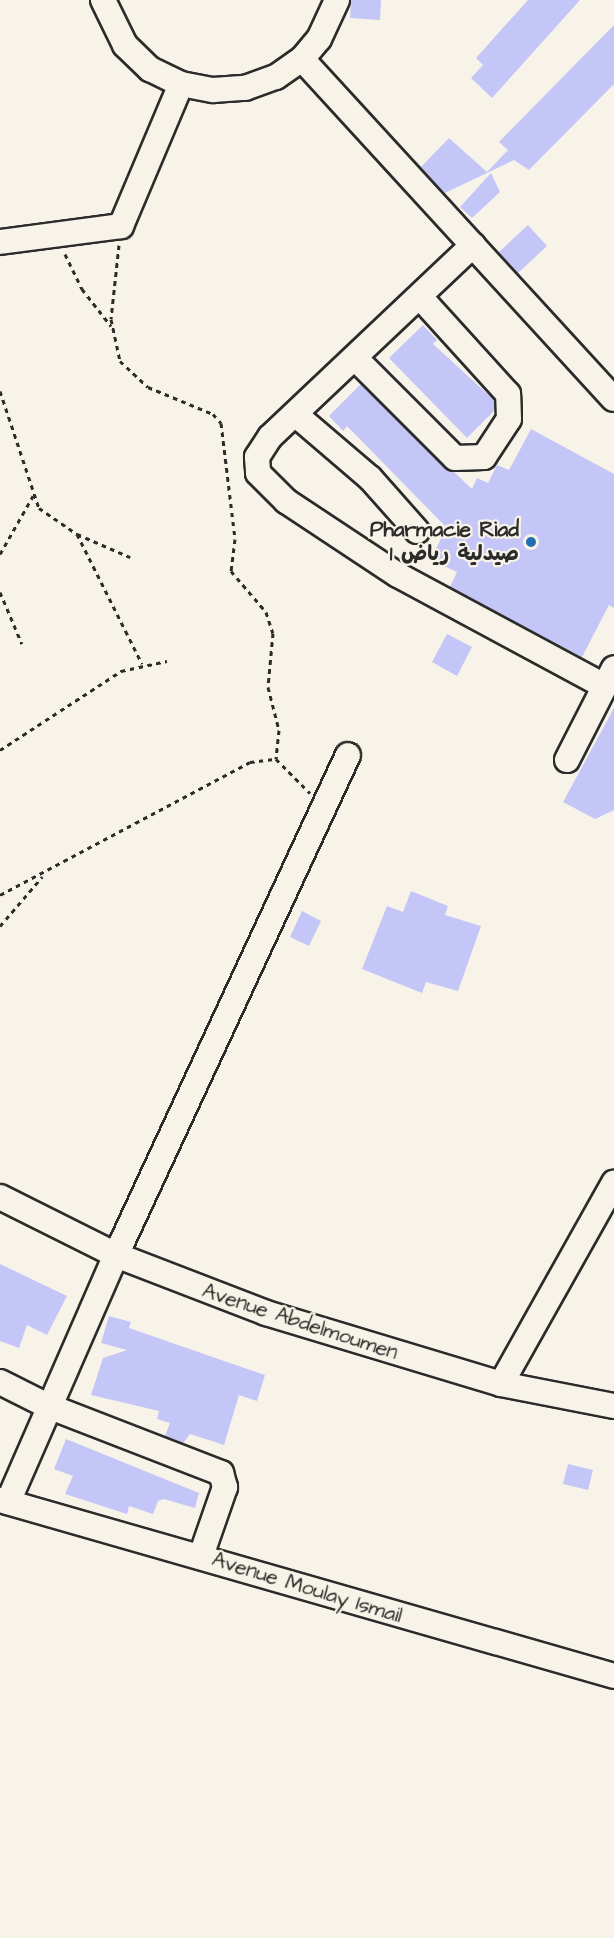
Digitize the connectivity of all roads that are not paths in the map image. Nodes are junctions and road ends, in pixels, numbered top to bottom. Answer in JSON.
{"nodes":[{"id":1,"x":103,"y":0,"type":"edge"},
{"id":2,"x":337,"y":0,"type":"edge"},
{"id":3,"x":302,"y":59,"type":"junction"},
{"id":4,"x":182,"y":84,"type":"junction"},
{"id":5,"x":0,"y":242,"type":"edge"},
{"id":6,"x":473,"y":245,"type":"junction"},
{"id":7,"x":420,"y":297,"type":"junction"},
{"id":8,"x":355,"y":358,"type":"junction"},
{"id":9,"x":614,"y":399,"type":"edge"},
{"id":10,"x":295,"y":414,"type":"junction"},
{"id":11,"x":417,"y":531,"type":"dead end"},
{"id":12,"x":609,"y":677,"type":"edge"},
{"id":13,"x":348,"y":755,"type":"dead end"},
{"id":14,"x":567,"y":760,"type":"dead end"},
{"id":15,"x":614,"y":1183,"type":"edge"},
{"id":16,"x":0,"y":1197,"type":"edge"},
{"id":17,"x":116,"y":1255,"type":"junction"},
{"id":18,"x":0,"y":1382,"type":"edge"},
{"id":19,"x":501,"y":1384,"type":"junction"},
{"id":20,"x":48,"y":1406,"type":"junction"},
{"id":21,"x":614,"y":1406,"type":"edge"},
{"id":22,"x":4,"y":1501,"type":"edge"},
{"id":23,"x":201,"y":1556,"type":"junction"},
{"id":24,"x":614,"y":1676,"type":"edge"}],
"edges":[{"from":1,"to":4,"type":"street"},
{"from":2,"to":3,"type":"street"},
{"from":3,"to":4,"type":"street"},
{"from":3,"to":6,"type":"street"},
{"from":4,"to":5,"type":"street"},
{"from":6,"to":7,"type":"street"},
{"from":6,"to":9,"type":"street"},
{"from":7,"to":8,"type":"street"},
{"from":7,"to":8,"type":"street"},
{"from":8,"to":10,"type":"street"},
{"from":10,"to":11,"type":"street"},
{"from":10,"to":12,"type":"street"},
{"from":12,"to":14,"type":"street"},
{"from":13,"to":17,"type":"street"},
{"from":15,"to":19,"type":"street"},
{"from":16,"to":17,"type":"street","name":"Avenue Abdelmoumen"},
{"from":17,"to":19,"type":"street","name":"Avenue Abdelmoumen"},
{"from":17,"to":20,"type":"street"},
{"from":18,"to":20,"type":"street"},
{"from":19,"to":21,"type":"street","name":"Avenue Abdelmoumen"},
{"from":20,"to":22,"type":"street"},
{"from":20,"to":23,"type":"street"},
{"from":22,"to":23,"type":"street","name":"Avenue Moulay Ismail"},
{"from":23,"to":24,"type":"street","name":"Avenue Moulay Ismail"}]}
